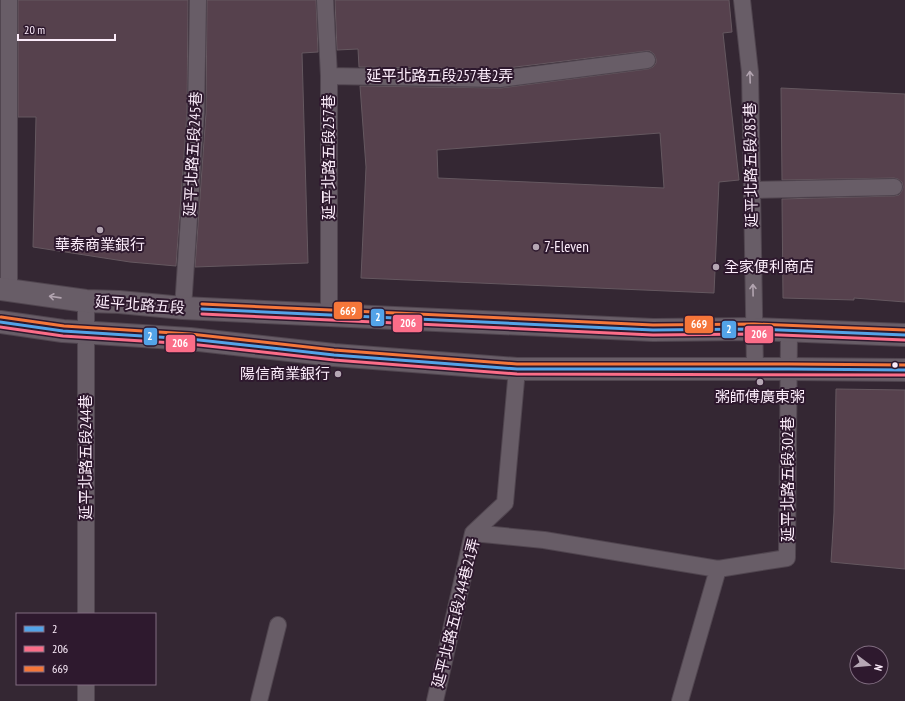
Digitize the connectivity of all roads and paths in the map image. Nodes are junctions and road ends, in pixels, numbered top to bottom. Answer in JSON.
{"nodes":[{"id":1,"x":9,"y":0,"type":"edge"},
{"id":2,"x":198,"y":0,"type":"edge"},
{"id":3,"x":324,"y":0,"type":"edge"},
{"id":4,"x":742,"y":0,"type":"edge"},
{"id":5,"x":647,"y":60,"type":"dead end"},
{"id":6,"x":329,"y":76,"type":"junction"},
{"id":7,"x":894,"y":187,"type":"dead end"},
{"id":8,"x":752,"y":190,"type":"junction"},
{"id":9,"x":4,"y":290,"type":"edge"},
{"id":10,"x":86,"y":301,"type":"junction"},
{"id":11,"x":182,"y":308,"type":"junction"},
{"id":12,"x":330,"y":315,"type":"junction"},
{"id":13,"x":0,"y":322,"type":"edge"},
{"id":14,"x":754,"y":330,"type":"junction"},
{"id":15,"x":789,"y":330,"type":"junction"},
{"id":16,"x":86,"y":333,"type":"junction"},
{"id":17,"x":905,"y":335,"type":"edge"},
{"id":18,"x":755,"y":369,"type":"junction"},
{"id":19,"x":789,"y":369,"type":"junction"},
{"id":20,"x":517,"y":370,"type":"junction"},
{"id":21,"x":905,"y":370,"type":"edge"},
{"id":22,"x":473,"y":533,"type":"junction"},
{"id":23,"x":718,"y":569,"type":"junction"},
{"id":24,"x":86,"y":613,"type":"edge"},
{"id":25,"x":278,"y":625,"type":"dead end"},
{"id":26,"x":86,"y":685,"type":"edge"},
{"id":27,"x":86,"y":701,"type":"edge"},
{"id":28,"x":259,"y":701,"type":"edge"},
{"id":29,"x":435,"y":701,"type":"edge"},
{"id":30,"x":680,"y":701,"type":"edge"}],
"edges":[{"from":1,"to":9,"type":"lane"},
{"from":2,"to":11,"type":"lane","name":"延平北路五段245巷"},
{"from":3,"to":6,"type":"lane","name":"延平北路五段257巷"},
{"from":8,"to":4,"type":"lane","name":"延平北路五段285巷","one_way":true},
{"from":5,"to":6,"type":"lane","name":"延平北路五段257巷2弄"},
{"from":6,"to":12,"type":"lane","name":"延平北路五段257巷"},
{"from":7,"to":8,"type":"lane"},
{"from":14,"to":8,"type":"lane","name":"延平北路五段285巷","one_way":true},
{"from":10,"to":9,"type":"street","name":"延平北路五段","one_way":true},
{"from":10,"to":11,"type":"street","name":"延平北路五段"},
{"from":10,"to":16,"type":"lane","name":"延平北路五段244巷"},
{"from":11,"to":12,"type":"street","name":"延平北路五段"},
{"from":12,"to":14,"type":"street","name":"延平北路五段"},
{"from":13,"to":16,"type":"street","name":"延平北路五段"},
{"from":14,"to":15,"type":"street","name":"延平北路五段"},
{"from":14,"to":18,"type":"lane","name":"延平北路五段285巷"},
{"from":15,"to":17,"type":"street","name":"延平北路五段"},
{"from":15,"to":19,"type":"lane","name":"延平北路五段302巷"},
{"from":16,"to":20,"type":"street","name":"延平北路五段"},
{"from":16,"to":24,"type":"lane","name":"延平北路五段244巷"},
{"from":18,"to":19,"type":"street","name":"延平北路五段"},
{"from":18,"to":20,"type":"street","name":"延平北路五段"},
{"from":19,"to":21,"type":"street","name":"延平北路五段"},
{"from":19,"to":23,"type":"lane","name":"延平北路五段302巷"},
{"from":20,"to":22,"type":"lane","name":"延平北路五段244巷21弄"},
{"from":22,"to":23,"type":"lane","name":"延平北路五段302巷"},
{"from":22,"to":29,"type":"lane","name":"延平北路五段244巷21弄"},
{"from":23,"to":30,"type":"lane"},
{"from":25,"to":28,"type":"lane"},
{"from":26,"to":27,"type":"lane"}]}
